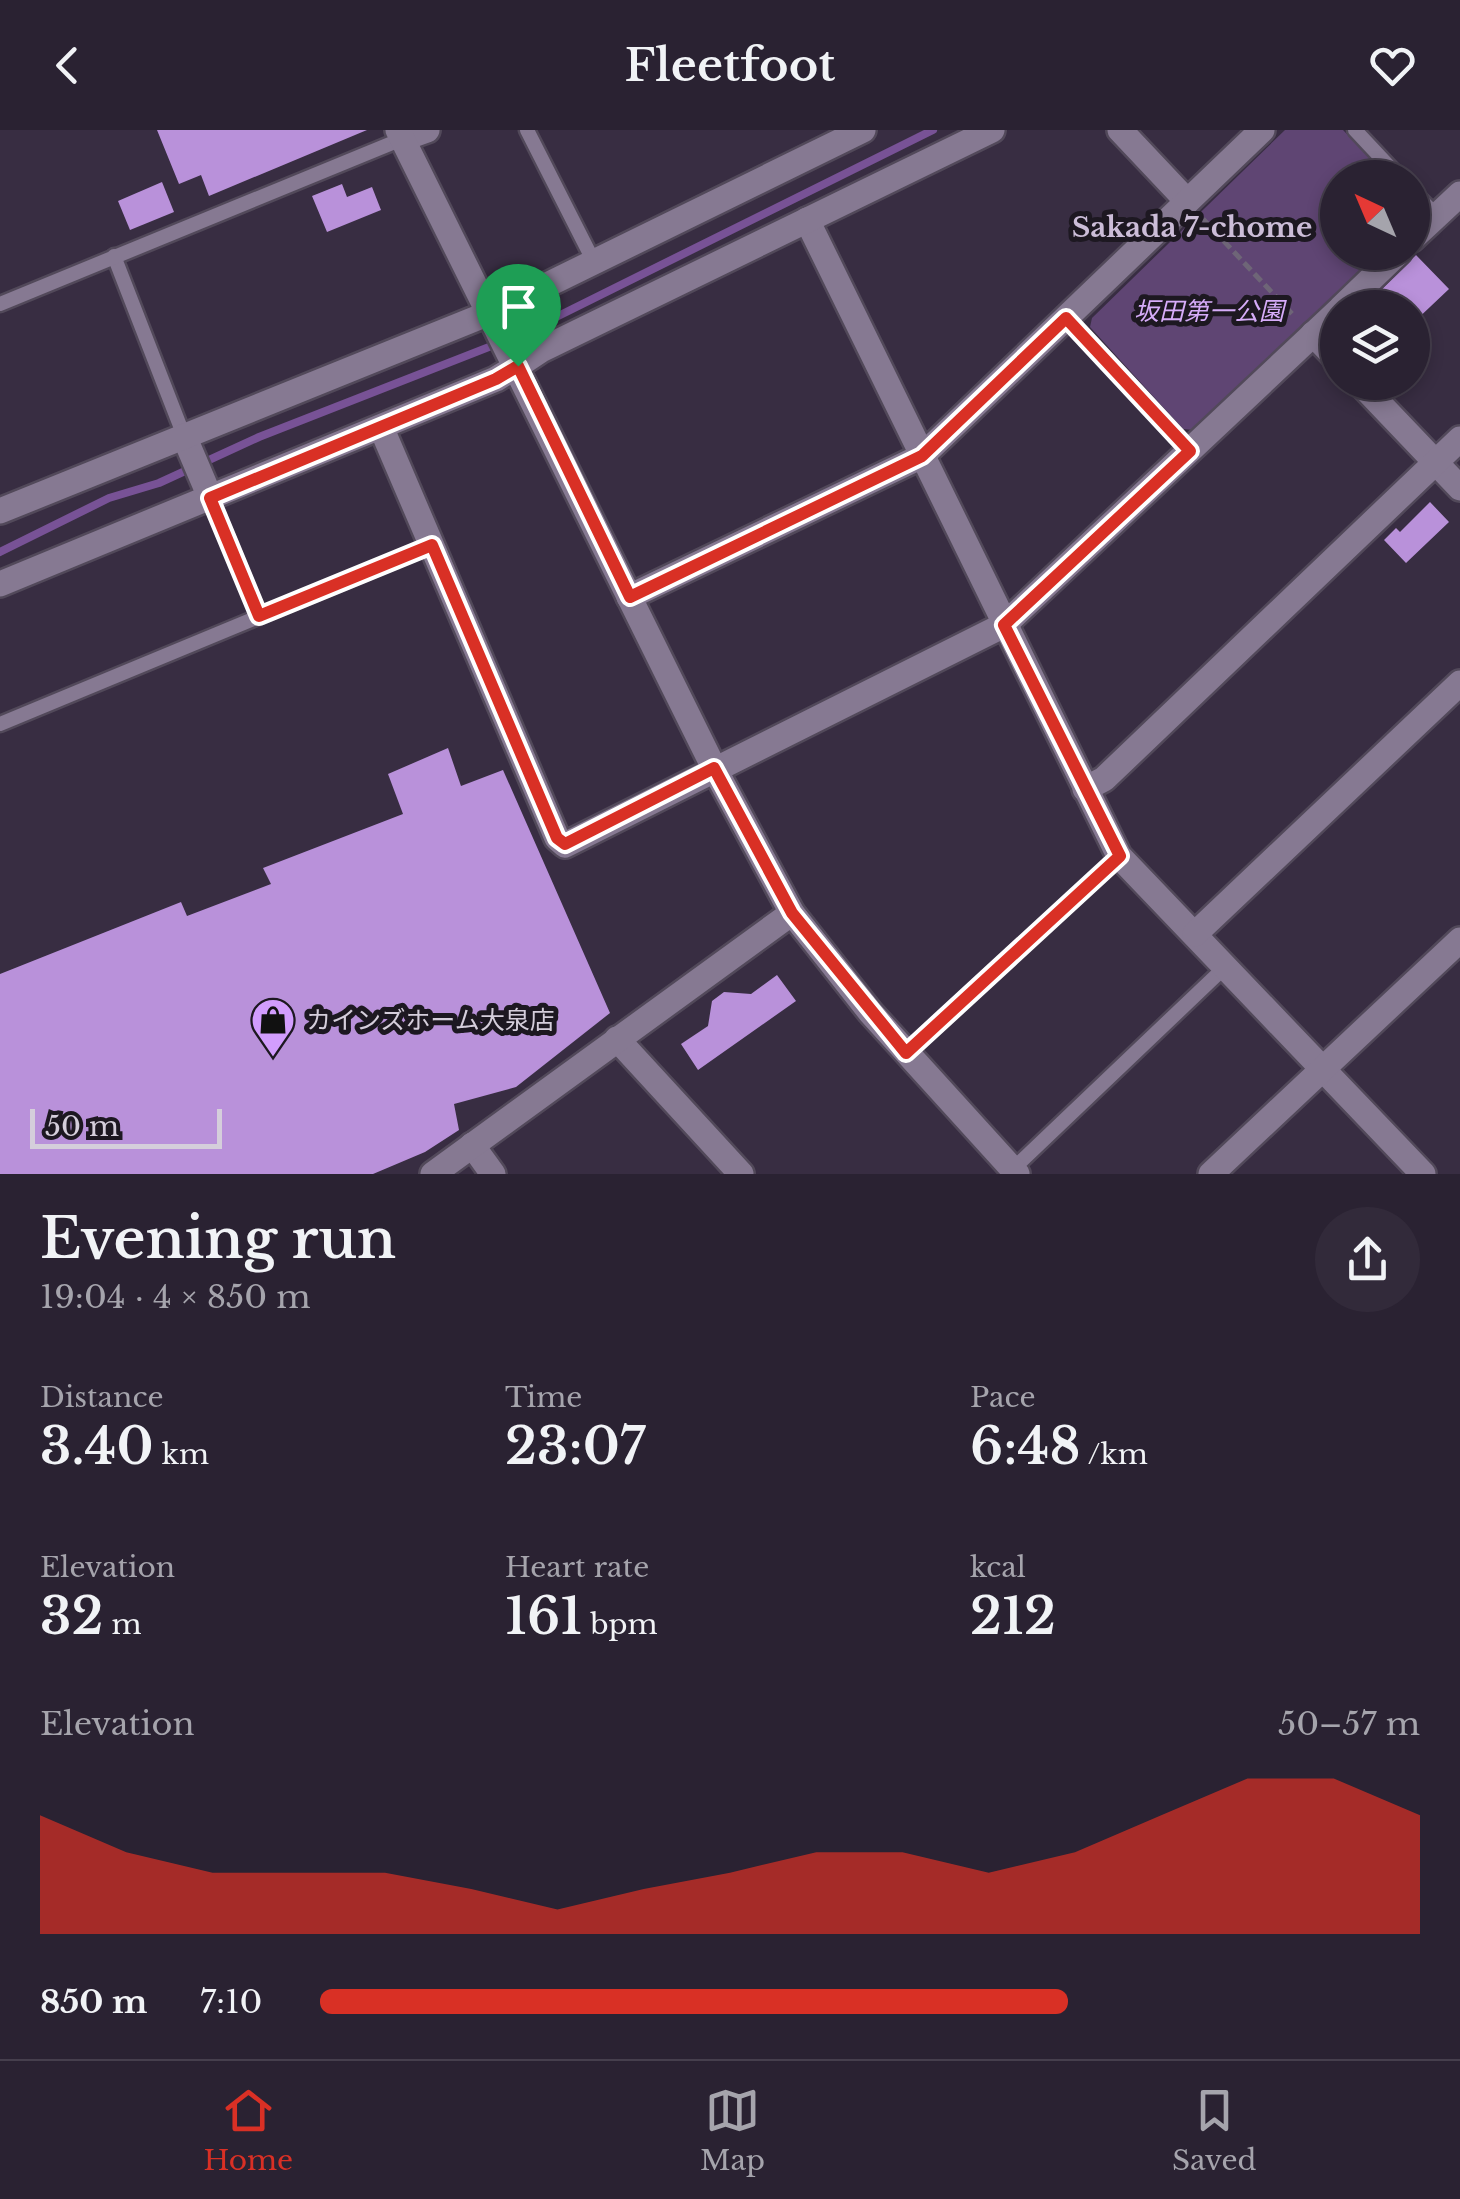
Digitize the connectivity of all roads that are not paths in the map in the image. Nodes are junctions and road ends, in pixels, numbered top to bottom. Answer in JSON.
{"nodes":[{"id":1,"x":527,"y":130,"type":"edge"},
{"id":2,"x":863,"y":130,"type":"edge"},
{"id":3,"x":992,"y":130,"type":"edge"},
{"id":4,"x":1120,"y":130,"type":"edge"},
{"id":5,"x":1262,"y":130,"type":"edge"},
{"id":6,"x":1354,"y":130,"type":"edge"},
{"id":7,"x":409,"y":133,"type":"edge"},
{"id":8,"x":1383,"y":160,"type":"edge"},
{"id":9,"x":1460,"y":194,"type":"edge"},
{"id":10,"x":1193,"y":207,"type":"junction"},
{"id":11,"x":1430,"y":210,"type":"edge"},
{"id":12,"x":1436,"y":216,"type":"junction"},
{"id":13,"x":807,"y":220,"type":"junction"},
{"id":14,"x":1430,"y":222,"type":"edge"},
{"id":15,"x":114,"y":256,"type":"junction"},
{"id":16,"x":594,"y":262,"type":"junction"},
{"id":17,"x":1380,"y":270,"type":"edge"},
{"id":18,"x":1359,"y":290,"type":"edge"},
{"id":19,"x":0,"y":304,"type":"edge"},
{"id":20,"x":492,"y":312,"type":"junction"},
{"id":21,"x":1066,"y":318,"type":"junction"},
{"id":22,"x":1320,"y":322,"type":"edge"},
{"id":23,"x":1308,"y":330,"type":"junction"},
{"id":24,"x":1320,"y":342,"type":"edge"},
{"id":25,"x":518,"y":366,"type":"junction"},
{"id":26,"x":1376,"y":400,"type":"edge"},
{"id":27,"x":380,"y":427,"type":"junction"},
{"id":28,"x":184,"y":436,"type":"junction"},
{"id":29,"x":1460,"y":439,"type":"edge"},
{"id":30,"x":1190,"y":451,"type":"junction"},
{"id":31,"x":922,"y":456,"type":"junction"},
{"id":32,"x":1435,"y":462,"type":"junction"},
{"id":33,"x":1460,"y":488,"type":"edge"},
{"id":34,"x":210,"y":498,"type":"junction"},
{"id":35,"x":0,"y":512,"type":"edge"},
{"id":36,"x":432,"y":545,"type":"junction"},
{"id":37,"x":0,"y":584,"type":"edge"},
{"id":38,"x":630,"y":597,"type":"junction"},
{"id":39,"x":259,"y":616,"type":"junction"},
{"id":40,"x":1004,"y":625,"type":"junction"},
{"id":41,"x":1460,"y":683,"type":"edge"},
{"id":42,"x":0,"y":724,"type":"edge"},
{"id":43,"x":714,"y":768,"type":"junction"},
{"id":44,"x":1085,"y":788,"type":"junction"},
{"id":45,"x":1120,"y":856,"type":"junction"},
{"id":46,"x":792,"y":913,"type":"junction"},
{"id":47,"x":1195,"y":934,"type":"junction"},
{"id":48,"x":1460,"y":940,"type":"edge"},
{"id":49,"x":1224,"y":968,"type":"junction"},
{"id":50,"x":616,"y":1039,"type":"junction"},
{"id":51,"x":906,"y":1053,"type":"junction"},
{"id":52,"x":1323,"y":1070,"type":"junction"},
{"id":53,"x":472,"y":1146,"type":"junction"},
{"id":54,"x":1015,"y":1172,"type":"edge"},
{"id":55,"x":433,"y":1174,"type":"edge"},
{"id":56,"x":493,"y":1174,"type":"edge"},
{"id":57,"x":741,"y":1174,"type":"edge"},
{"id":58,"x":1211,"y":1174,"type":"edge"},
{"id":59,"x":1423,"y":1174,"type":"edge"}],
"edges":[{"from":1,"to":16,"type":"lane"},
{"from":2,"to":16,"type":"street"},
{"from":3,"to":13,"type":"street"},
{"from":4,"to":10,"type":"street"},
{"from":5,"to":10,"type":"street"},
{"from":6,"to":8,"type":"lane"},
{"from":7,"to":15,"type":"lane"},
{"from":7,"to":20,"type":"street"},
{"from":9,"to":12,"type":"street"},
{"from":10,"to":21,"type":"street"},
{"from":11,"to":12,"type":"lane"},
{"from":12,"to":14,"type":"street"},
{"from":13,"to":25,"type":"street"},
{"from":13,"to":31,"type":"street"},
{"from":15,"to":19,"type":"lane"},
{"from":15,"to":28,"type":"lane"},
{"from":16,"to":20,"type":"street"},
{"from":17,"to":18,"type":"street"},
{"from":20,"to":25,"type":"street"},
{"from":20,"to":28,"type":"street"},
{"from":21,"to":30,"type":"lane"},
{"from":21,"to":31,"type":"street"},
{"from":22,"to":23,"type":"street"},
{"from":23,"to":24,"type":"street"},
{"from":23,"to":30,"type":"street"},
{"from":25,"to":27,"type":"street"},
{"from":25,"to":38,"type":"street"},
{"from":26,"to":32,"type":"street"},
{"from":27,"to":34,"type":"street"},
{"from":27,"to":36,"type":"street"},
{"from":28,"to":34,"type":"street"},
{"from":28,"to":35,"type":"street"},
{"from":29,"to":32,"type":"street"},
{"from":30,"to":40,"type":"street"},
{"from":31,"to":38,"type":"street"},
{"from":31,"to":40,"type":"street"},
{"from":32,"to":33,"type":"street"},
{"from":32,"to":44,"type":"street"},
{"from":34,"to":37,"type":"street"},
{"from":34,"to":39,"type":"lane"},
{"from":36,"to":39,"type":"lane"},
{"from":36,"to":43,"type":"street"},
{"from":38,"to":43,"type":"street"},
{"from":39,"to":42,"type":"lane"},
{"from":40,"to":43,"type":"street"},
{"from":40,"to":44,"type":"street"},
{"from":41,"to":47,"type":"street"},
{"from":43,"to":46,"type":"street"},
{"from":44,"to":45,"type":"street"},
{"from":45,"to":47,"type":"street"},
{"from":45,"to":51,"type":"lane"},
{"from":46,"to":50,"type":"street"},
{"from":46,"to":51,"type":"street"},
{"from":47,"to":49,"type":"street"},
{"from":48,"to":52,"type":"street"},
{"from":49,"to":52,"type":"street"},
{"from":49,"to":54,"type":"lane"},
{"from":50,"to":53,"type":"street"},
{"from":50,"to":57,"type":"street"},
{"from":51,"to":54,"type":"street"},
{"from":52,"to":58,"type":"street"},
{"from":52,"to":59,"type":"street"},
{"from":53,"to":55,"type":"street"},
{"from":53,"to":56,"type":"street"}]}
